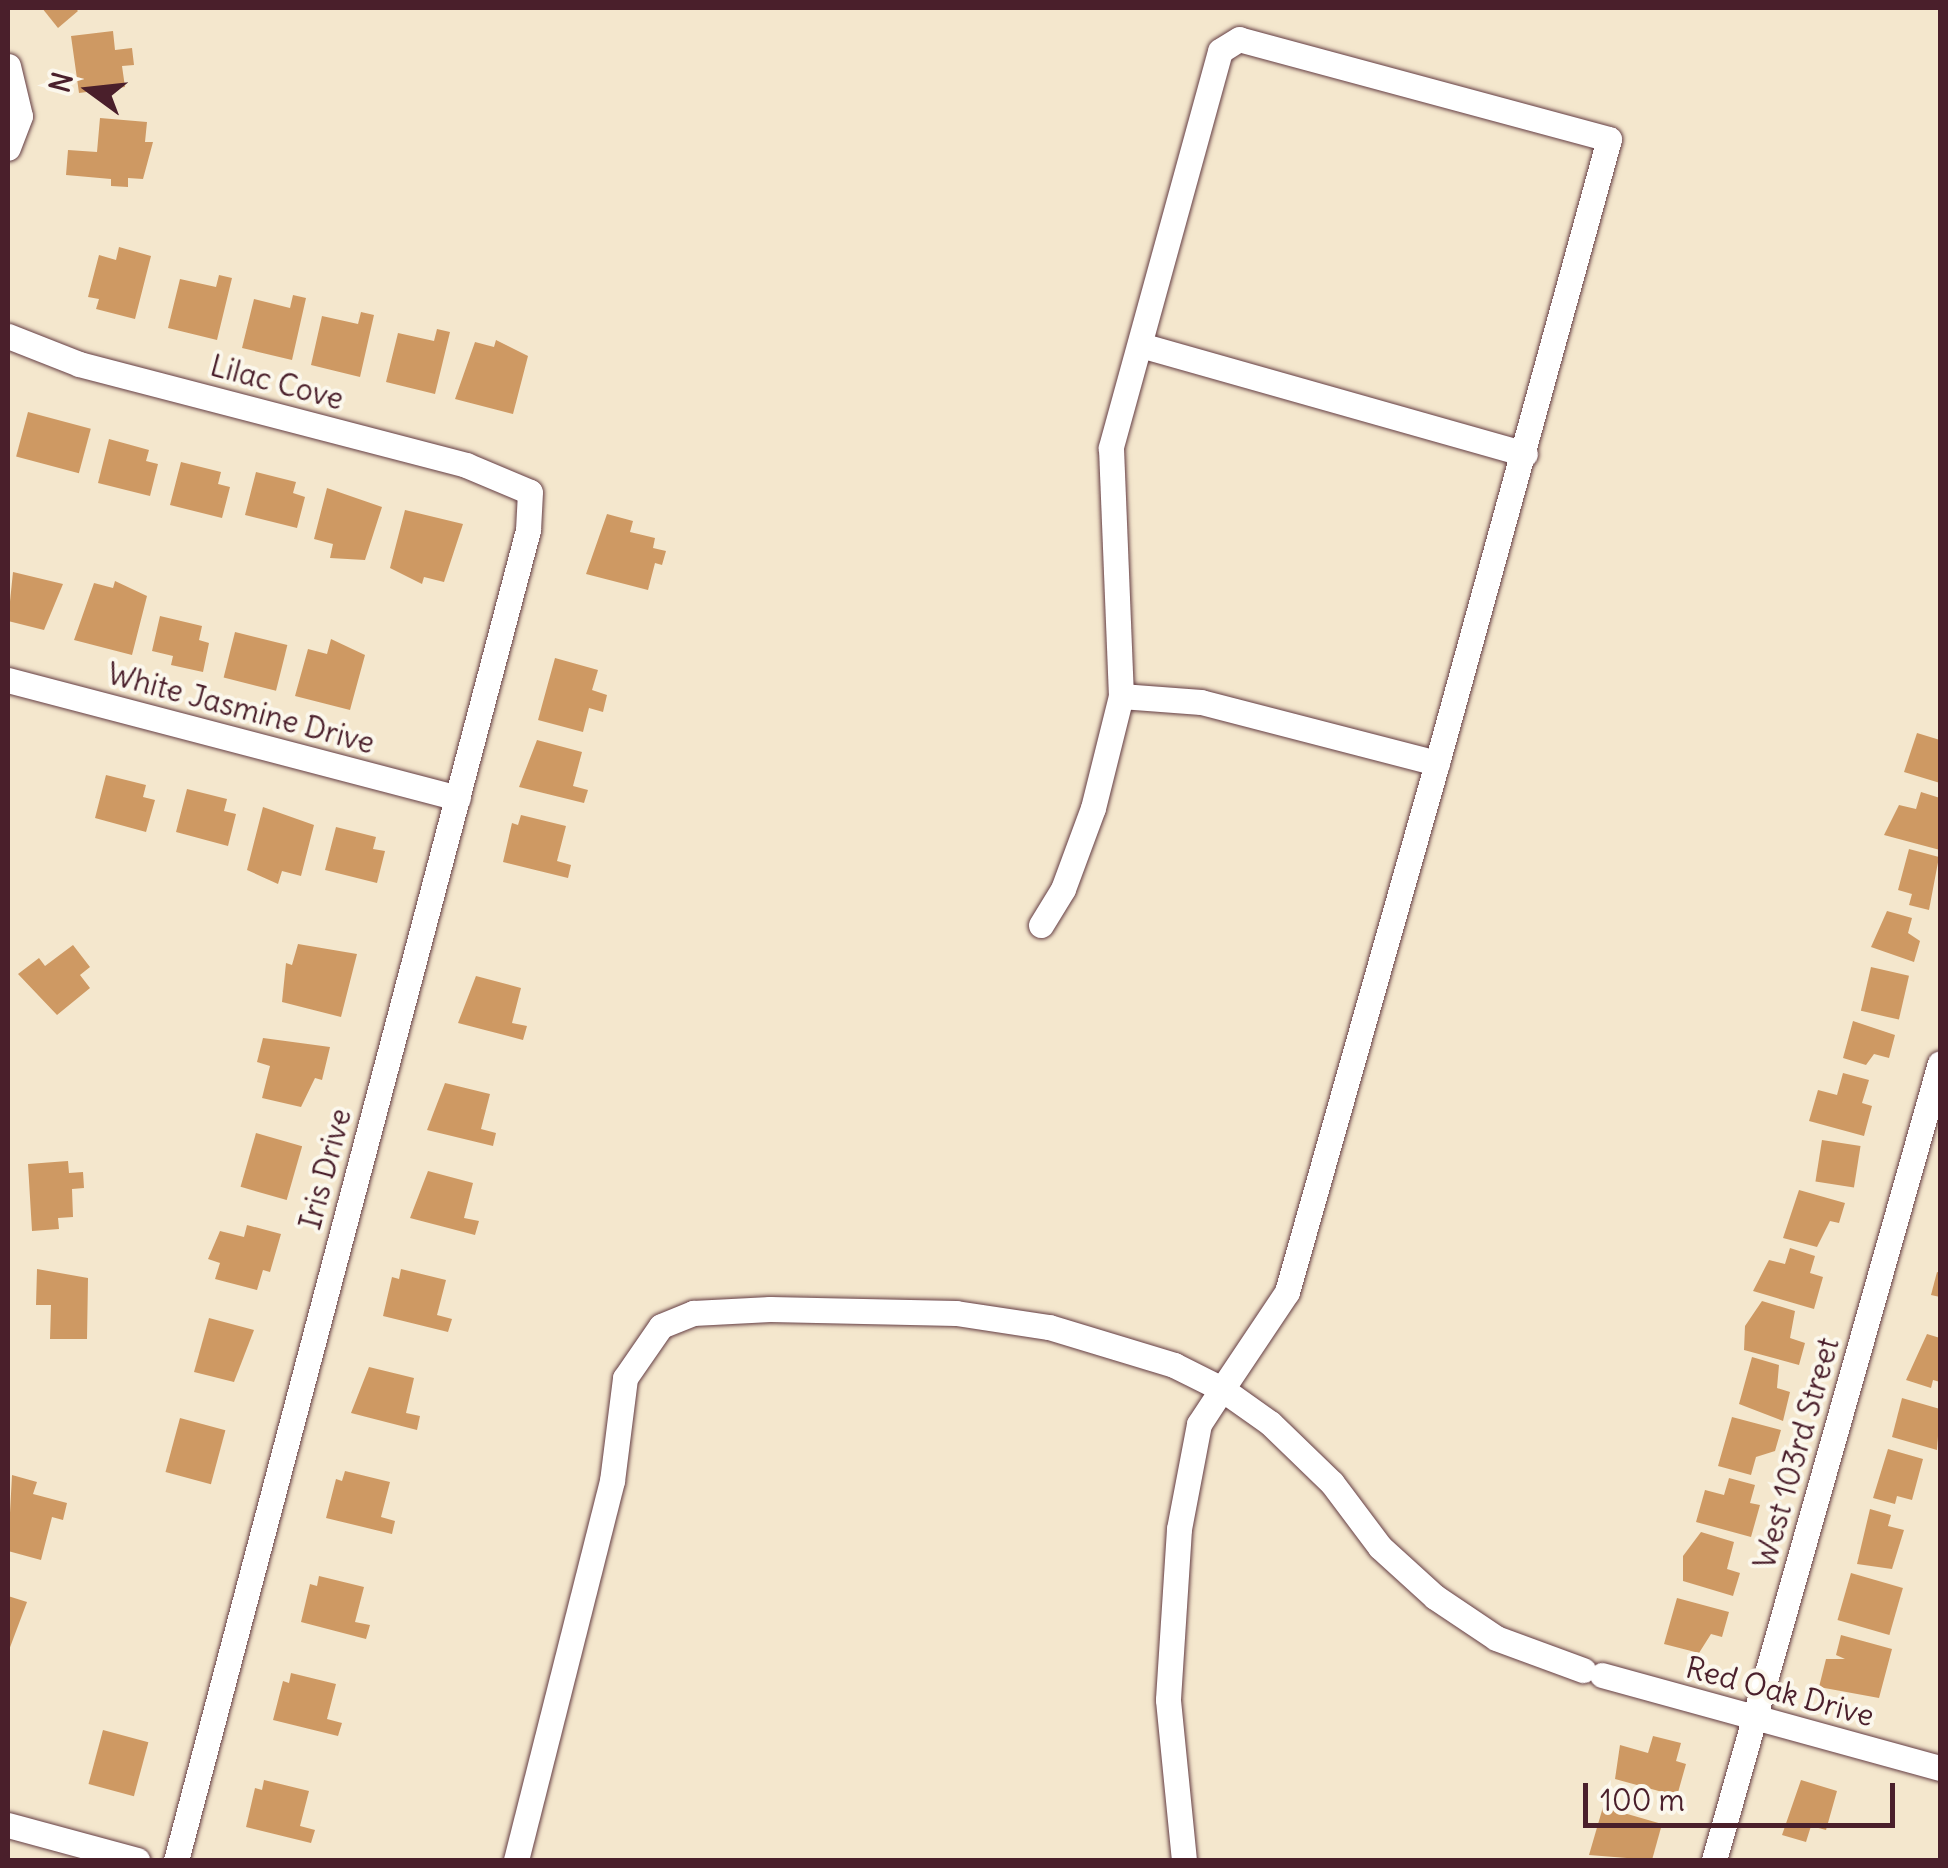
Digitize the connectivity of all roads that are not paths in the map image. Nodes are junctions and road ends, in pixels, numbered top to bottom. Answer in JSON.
{"nodes":[{"id":1,"x":8,"y":66,"type":"edge"},
{"id":2,"x":8,"y":148,"type":"edge"},
{"id":3,"x":8,"y":336,"type":"edge"},
{"id":4,"x":1140,"y":346,"type":"junction"},
{"id":5,"x":1525,"y":454,"type":"junction"},
{"id":6,"x":530,"y":492,"type":"joint"},
{"id":7,"x":8,"y":680,"type":"edge"},
{"id":8,"x":1121,"y":696,"type":"junction"},
{"id":9,"x":1437,"y":763,"type":"junction"},
{"id":10,"x":458,"y":798,"type":"junction"},
{"id":11,"x":1041,"y":925,"type":"dead end"},
{"id":12,"x":1940,"y":1063,"type":"edge"},
{"id":13,"x":1222,"y":1389,"type":"junction"},
{"id":14,"x":1754,"y":1719,"type":"junction"},
{"id":15,"x":1940,"y":1768,"type":"edge"},
{"id":16,"x":8,"y":1825,"type":"edge"},
{"id":17,"x":137,"y":1860,"type":"edge"},
{"id":18,"x":176,"y":1860,"type":"edge"},
{"id":19,"x":516,"y":1860,"type":"edge"},
{"id":20,"x":1184,"y":1860,"type":"edge"},
{"id":21,"x":1714,"y":1860,"type":"edge"}],
"edges":[{"from":1,"to":2,"type":"street"},
{"from":3,"to":6,"type":"street","name":"Lilac Cove"},
{"from":4,"to":5,"type":"street"},
{"from":4,"to":5,"type":"street"},
{"from":4,"to":8,"type":"street"},
{"from":5,"to":9,"type":"street"},
{"from":6,"to":10,"type":"street","name":"Iris Drive"},
{"from":7,"to":10,"type":"street","name":"White Jasmine Drive"},
{"from":8,"to":9,"type":"street"},
{"from":8,"to":11,"type":"street"},
{"from":9,"to":13,"type":"street"},
{"from":10,"to":18,"type":"street","name":"Iris Drive"},
{"from":12,"to":14,"type":"street","name":"West 103rd Street"},
{"from":13,"to":14,"type":"street","name":"Red Oak Drive"},
{"from":13,"to":19,"type":"street","name":"Red Oak Drive"},
{"from":13,"to":20,"type":"street"},
{"from":14,"to":15,"type":"street","name":"Red Oak Drive"},
{"from":14,"to":21,"type":"street","name":"West 103rd Street"},
{"from":16,"to":17,"type":"street"}]}
